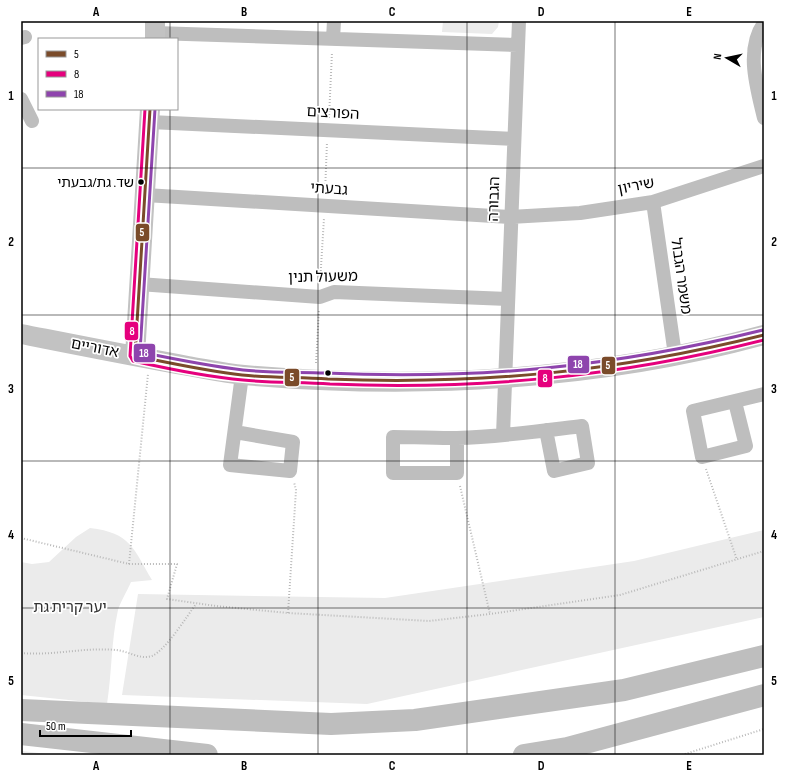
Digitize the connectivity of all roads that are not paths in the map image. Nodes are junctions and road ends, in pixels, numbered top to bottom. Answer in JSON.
{"nodes":[{"id":1,"x":334,"y":21,"type":"edge"},
{"id":2,"x":519,"y":21,"type":"edge"},
{"id":3,"x":764,"y":23,"type":"edge"},
{"id":4,"x":155,"y":31,"type":"edge"},
{"id":5,"x":333,"y":39,"type":"junction"},
{"id":6,"x":518,"y":45,"type":"junction"},
{"id":7,"x":21,"y":99,"type":"edge"},
{"id":8,"x":150,"y":115,"type":"edge"},
{"id":9,"x":764,"y":118,"type":"edge"},
{"id":10,"x":32,"y":121,"type":"dead end"},
{"id":11,"x":514,"y":139,"type":"junction"},
{"id":12,"x":764,"y":166,"type":"edge"},
{"id":13,"x":145,"y":195,"type":"junction"},
{"id":14,"x":653,"y":202,"type":"junction"},
{"id":15,"x":510,"y":217,"type":"junction"},
{"id":16,"x":140,"y":284,"type":"junction"},
{"id":17,"x":508,"y":299,"type":"junction"},
{"id":18,"x":21,"y":334,"type":"edge"},
{"id":19,"x":764,"y":336,"type":"edge"},
{"id":20,"x":675,"y":355,"type":"junction"},
{"id":21,"x":142,"y":358,"type":"junction"},
{"id":22,"x":242,"y":375,"type":"junction"},
{"id":23,"x":504,"y":379,"type":"junction"},
{"id":24,"x":764,"y":394,"type":"edge"},
{"id":25,"x":735,"y":402,"type":"junction"},
{"id":26,"x":546,"y":430,"type":"dead end"},
{"id":27,"x":235,"y":432,"type":"junction"},
{"id":28,"x":503,"y":435,"type":"junction"},
{"id":29,"x":457,"y":438,"type":"junction"},
{"id":30,"x":764,"y":656,"type":"edge"},
{"id":31,"x":764,"y":695,"type":"edge"},
{"id":32,"x":21,"y":710,"type":"edge"},
{"id":33,"x":21,"y":734,"type":"edge"},
{"id":34,"x":207,"y":755,"type":"edge"},
{"id":35,"x":524,"y":755,"type":"edge"}],
"edges":[{"from":1,"to":5,"type":"street"},
{"from":2,"to":6,"type":"street","name":"הגבורה"},
{"from":3,"to":9,"type":"street"},
{"from":4,"to":5,"type":"street"},
{"from":5,"to":6,"type":"street"},
{"from":6,"to":11,"type":"street","name":"הגבורה"},
{"from":7,"to":10,"type":"street"},
{"from":8,"to":11,"type":"street","name":"הפורצים"},
{"from":8,"to":13,"type":"street"},
{"from":11,"to":15,"type":"street","name":"הגבורה"},
{"from":12,"to":14,"type":"street","name":"שיריון"},
{"from":13,"to":15,"type":"street","name":"גבעתי"},
{"from":13,"to":16,"type":"street"},
{"from":14,"to":15,"type":"street","name":"שיריון"},
{"from":14,"to":20,"type":"street","name":"משמר הגבול"},
{"from":15,"to":17,"type":"street","name":"הגבורה"},
{"from":16,"to":17,"type":"street","name":"משעול תנין"},
{"from":16,"to":21,"type":"street"},
{"from":17,"to":23,"type":"street","name":"הגבורה"},
{"from":18,"to":21,"type":"street","name":"אדוריים"},
{"from":19,"to":20,"type":"street","name":"אדוריים"},
{"from":20,"to":23,"type":"street","name":"אדוריים"},
{"from":21,"to":22,"type":"street","name":"אדוריים"},
{"from":22,"to":23,"type":"street","name":"אדוריים"},
{"from":22,"to":27,"type":"street"},
{"from":23,"to":28,"type":"street","name":"הגבורה"},
{"from":24,"to":25,"type":"street"},
{"from":25,"to":25,"type":"street"},
{"from":26,"to":28,"type":"street"},
{"from":27,"to":27,"type":"street"},
{"from":28,"to":29,"type":"street"},
{"from":29,"to":29,"type":"street"},
{"from":30,"to":32,"type":"highway"},
{"from":31,"to":35,"type":"highway"},
{"from":33,"to":34,"type":"highway"}]}
